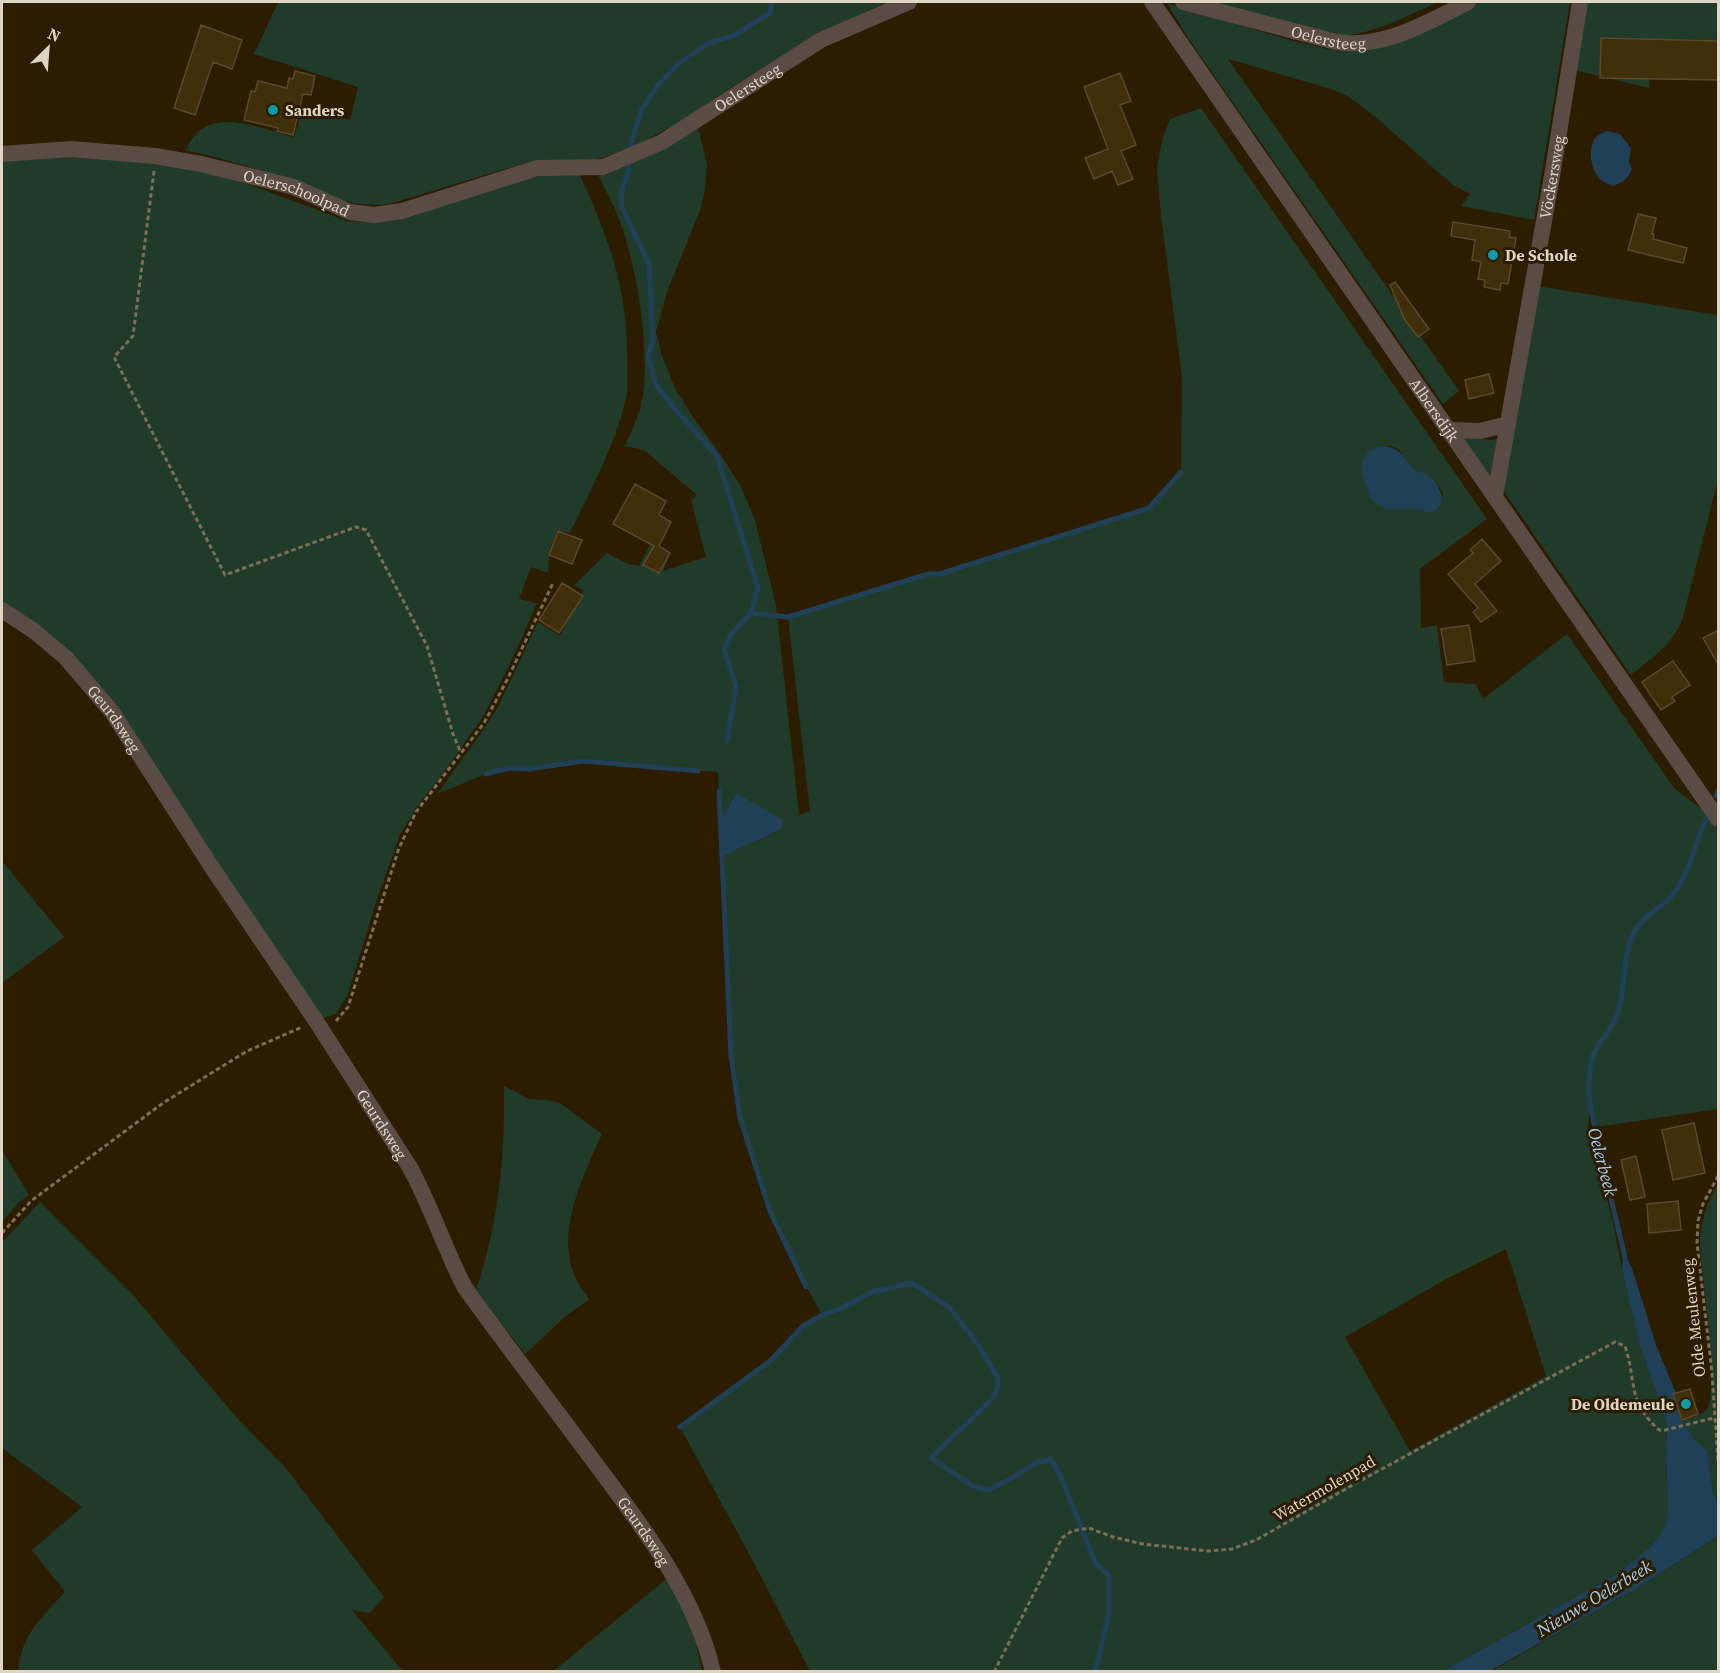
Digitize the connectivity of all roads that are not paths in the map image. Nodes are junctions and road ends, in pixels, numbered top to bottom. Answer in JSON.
{"nodes":[{"id":1,"x":909,"y":2,"type":"edge"},
{"id":2,"x":1152,"y":2,"type":"edge"},
{"id":3,"x":1183,"y":2,"type":"edge"},
{"id":4,"x":1468,"y":2,"type":"edge"},
{"id":5,"x":1580,"y":2,"type":"edge"},
{"id":6,"x":2,"y":154,"type":"edge"},
{"id":7,"x":585,"y":168,"type":"joint"},
{"id":8,"x":1508,"y":424,"type":"junction"},
{"id":9,"x":1448,"y":430,"type":"junction"},
{"id":10,"x":1496,"y":496,"type":"junction"},
{"id":11,"x":2,"y":610,"type":"edge"},
{"id":12,"x":1719,"y":819,"type":"edge"},
{"id":13,"x":713,"y":1671,"type":"edge"}],
"edges":[{"from":1,"to":7,"type":"street","name":"Oelersteeg"},
{"from":2,"to":9,"type":"street","name":"Albersdijk"},
{"from":3,"to":4,"type":"street","name":"Oelersteeg"},
{"from":5,"to":8,"type":"street","name":"Vöckersweg"},
{"from":6,"to":7,"type":"street","name":"Oelerschoolpad"},
{"from":8,"to":9,"type":"street"},
{"from":8,"to":10,"type":"street","name":"Vöckersweg"},
{"from":9,"to":10,"type":"street","name":"Albersdijk"},
{"from":10,"to":12,"type":"street","name":"Albersdijk"},
{"from":11,"to":13,"type":"street","name":"Geurdsweg"}]}
